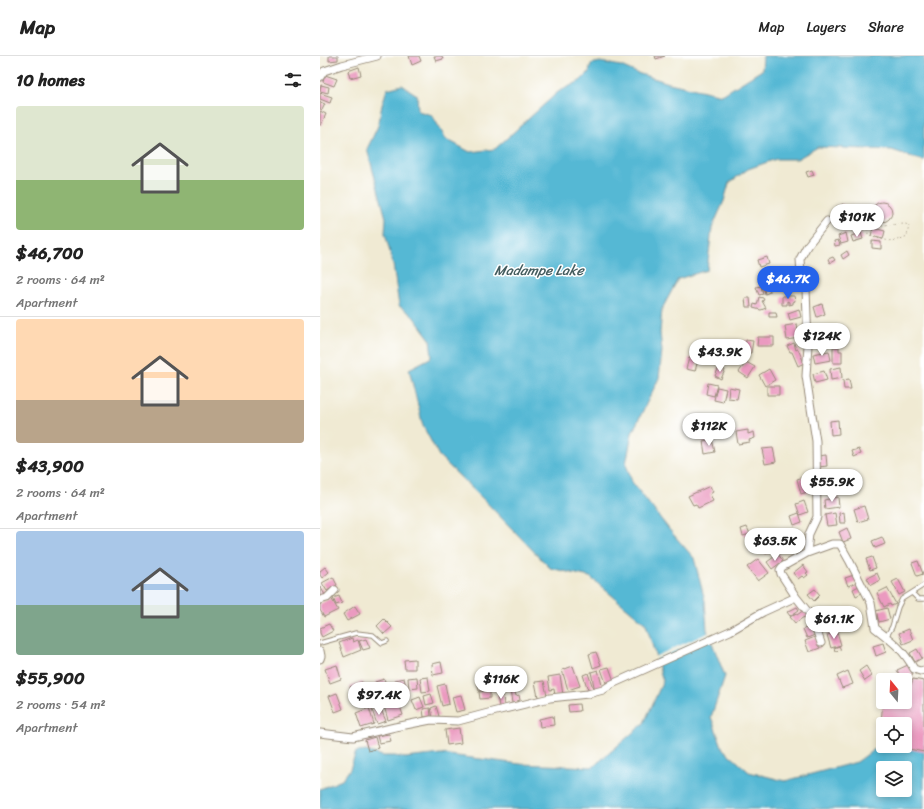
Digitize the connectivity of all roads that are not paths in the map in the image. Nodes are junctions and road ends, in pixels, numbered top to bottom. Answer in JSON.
{"nodes":[{"id":1,"x":377,"y":56,"type":"edge"},
{"id":2,"x":320,"y":77,"type":"edge"},
{"id":3,"x":827,"y":221,"type":"road end"},
{"id":4,"x":807,"y":553,"type":"junction"},
{"id":5,"x":924,"y":585,"type":"edge"},
{"id":6,"x":335,"y":590,"type":"dead end"},
{"id":7,"x":912,"y":593,"type":"junction"},
{"id":8,"x":796,"y":597,"type":"junction"},
{"id":9,"x":924,"y":599,"type":"edge"},
{"id":10,"x":320,"y":600,"type":"edge"},
{"id":11,"x":886,"y":637,"type":"junction"},
{"id":12,"x":387,"y":641,"type":"dead end"},
{"id":13,"x":320,"y":643,"type":"edge"},
{"id":14,"x":821,"y":643,"type":"dead end"},
{"id":15,"x":320,"y":651,"type":"edge"},
{"id":16,"x":320,"y":659,"type":"edge"},
{"id":17,"x":924,"y":670,"type":"edge"},
{"id":18,"x":320,"y":733,"type":"edge"}],
"edges":[{"from":1,"to":2,"type":"street"},
{"from":3,"to":4,"type":"street"},
{"from":4,"to":8,"type":"street"},
{"from":4,"to":11,"type":"street"},
{"from":5,"to":7,"type":"lane"},
{"from":6,"to":10,"type":"street"},
{"from":7,"to":9,"type":"lane"},
{"from":7,"to":11,"type":"lane"},
{"from":8,"to":14,"type":"street"},
{"from":8,"to":18,"type":"street"},
{"from":11,"to":17,"type":"street"},
{"from":12,"to":13,"type":"lane"},
{"from":15,"to":16,"type":"street"}]}
